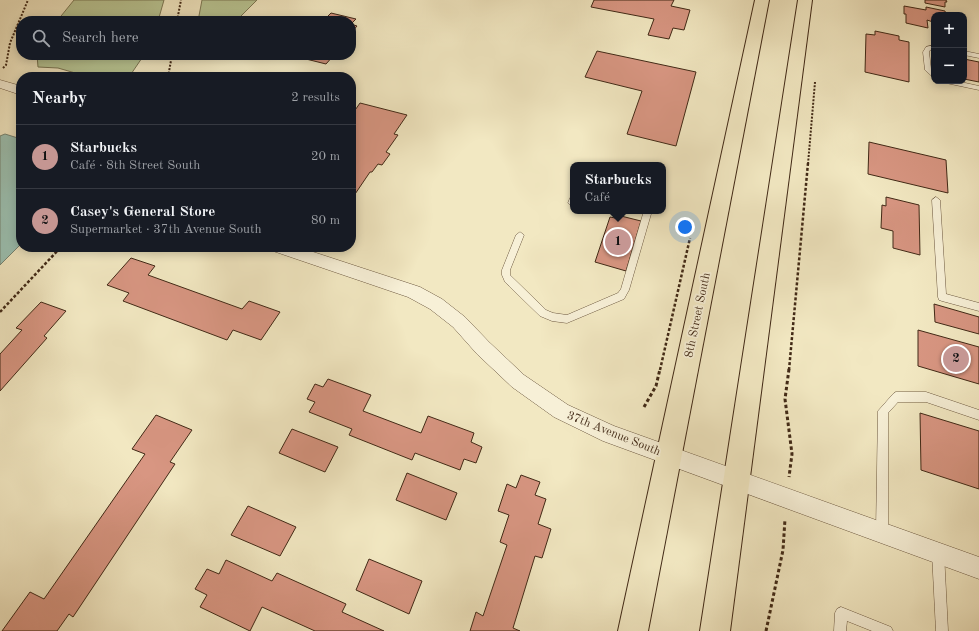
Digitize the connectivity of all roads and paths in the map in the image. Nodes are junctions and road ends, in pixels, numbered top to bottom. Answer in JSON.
{"nodes":[{"id":1,"x":28,"y":0,"type":"edge"},
{"id":2,"x":181,"y":0,"type":"edge"},
{"id":3,"x":762,"y":0,"type":"edge"},
{"id":4,"x":805,"y":0,"type":"edge"},
{"id":5,"x":21,"y":16,"type":"edge"},
{"id":6,"x":177,"y":16,"type":"edge"},
{"id":7,"x":16,"y":29,"type":"edge"},
{"id":8,"x":931,"y":48,"type":"edge"},
{"id":9,"x":967,"y":54,"type":"edge"},
{"id":10,"x":979,"y":56,"type":"edge"},
{"id":11,"x":171,"y":60,"type":"edge"},
{"id":12,"x":4,"y":67,"type":"dead end"},
{"id":13,"x":169,"y":72,"type":"edge"},
{"id":14,"x":931,"y":73,"type":"edge"},
{"id":15,"x":816,"y":76,"type":"dead end"},
{"id":16,"x":0,"y":84,"type":"edge"},
{"id":17,"x":960,"y":84,"type":"edge"},
{"id":18,"x":979,"y":88,"type":"edge"},
{"id":19,"x":16,"y":89,"type":"edge"},
{"id":20,"x":936,"y":200,"type":"dead end"},
{"id":21,"x":646,"y":214,"type":"edge"},
{"id":22,"x":520,"y":235,"type":"dead end"},
{"id":23,"x":56,"y":252,"type":"edge"},
{"id":24,"x":295,"y":252,"type":"edge"},
{"id":25,"x":979,"y":307,"type":"edge"},
{"id":26,"x":0,"y":312,"type":"edge"},
{"id":27,"x":979,"y":415,"type":"edge"},
{"id":28,"x":668,"y":455,"type":"junction"},
{"id":29,"x":736,"y":479,"type":"junction"},
{"id":30,"x":787,"y":497,"type":"junction"},
{"id":31,"x":882,"y":532,"type":"junction"},
{"id":32,"x":938,"y":553,"type":"junction"},
{"id":33,"x":979,"y":568,"type":"edge"},
{"id":34,"x":633,"y":631,"type":"edge"},
{"id":35,"x":715,"y":631,"type":"edge"},
{"id":36,"x":766,"y":631,"type":"edge"},
{"id":37,"x":840,"y":631,"type":"edge"},
{"id":38,"x":887,"y":631,"type":"edge"},
{"id":39,"x":942,"y":631,"type":"edge"}],
"edges":[{"from":1,"to":5,"type":"path"},
{"from":2,"to":6,"type":"path"},
{"from":3,"to":28,"type":"main road","name":"8th Street South"},
{"from":4,"to":29,"type":"main road"},
{"from":7,"to":12,"type":"path"},
{"from":8,"to":14,"type":"lane"},
{"from":9,"to":10,"type":"lane"},
{"from":11,"to":13,"type":"path"},
{"from":15,"to":30,"type":"path"},
{"from":16,"to":19,"type":"street"},
{"from":17,"to":18,"type":"lane"},
{"from":20,"to":25,"type":"lane"},
{"from":21,"to":22,"type":"lane"},
{"from":23,"to":26,"type":"path"},
{"from":24,"to":28,"type":"street","name":"37th Avenue South"},
{"from":27,"to":31,"type":"lane"},
{"from":28,"to":29,"type":"street","name":"37th Avenue South"},
{"from":28,"to":34,"type":"main road","name":"8th Street South"},
{"from":29,"to":30,"type":"street","name":"37th Avenue South"},
{"from":29,"to":35,"type":"main road"},
{"from":30,"to":31,"type":"street","name":"37th Avenue South"},
{"from":30,"to":36,"type":"path"},
{"from":31,"to":32,"type":"street","name":"37th Avenue South"},
{"from":32,"to":33,"type":"street","name":"37th Avenue South"},
{"from":32,"to":39,"type":"lane"},
{"from":37,"to":38,"type":"lane"}]}
